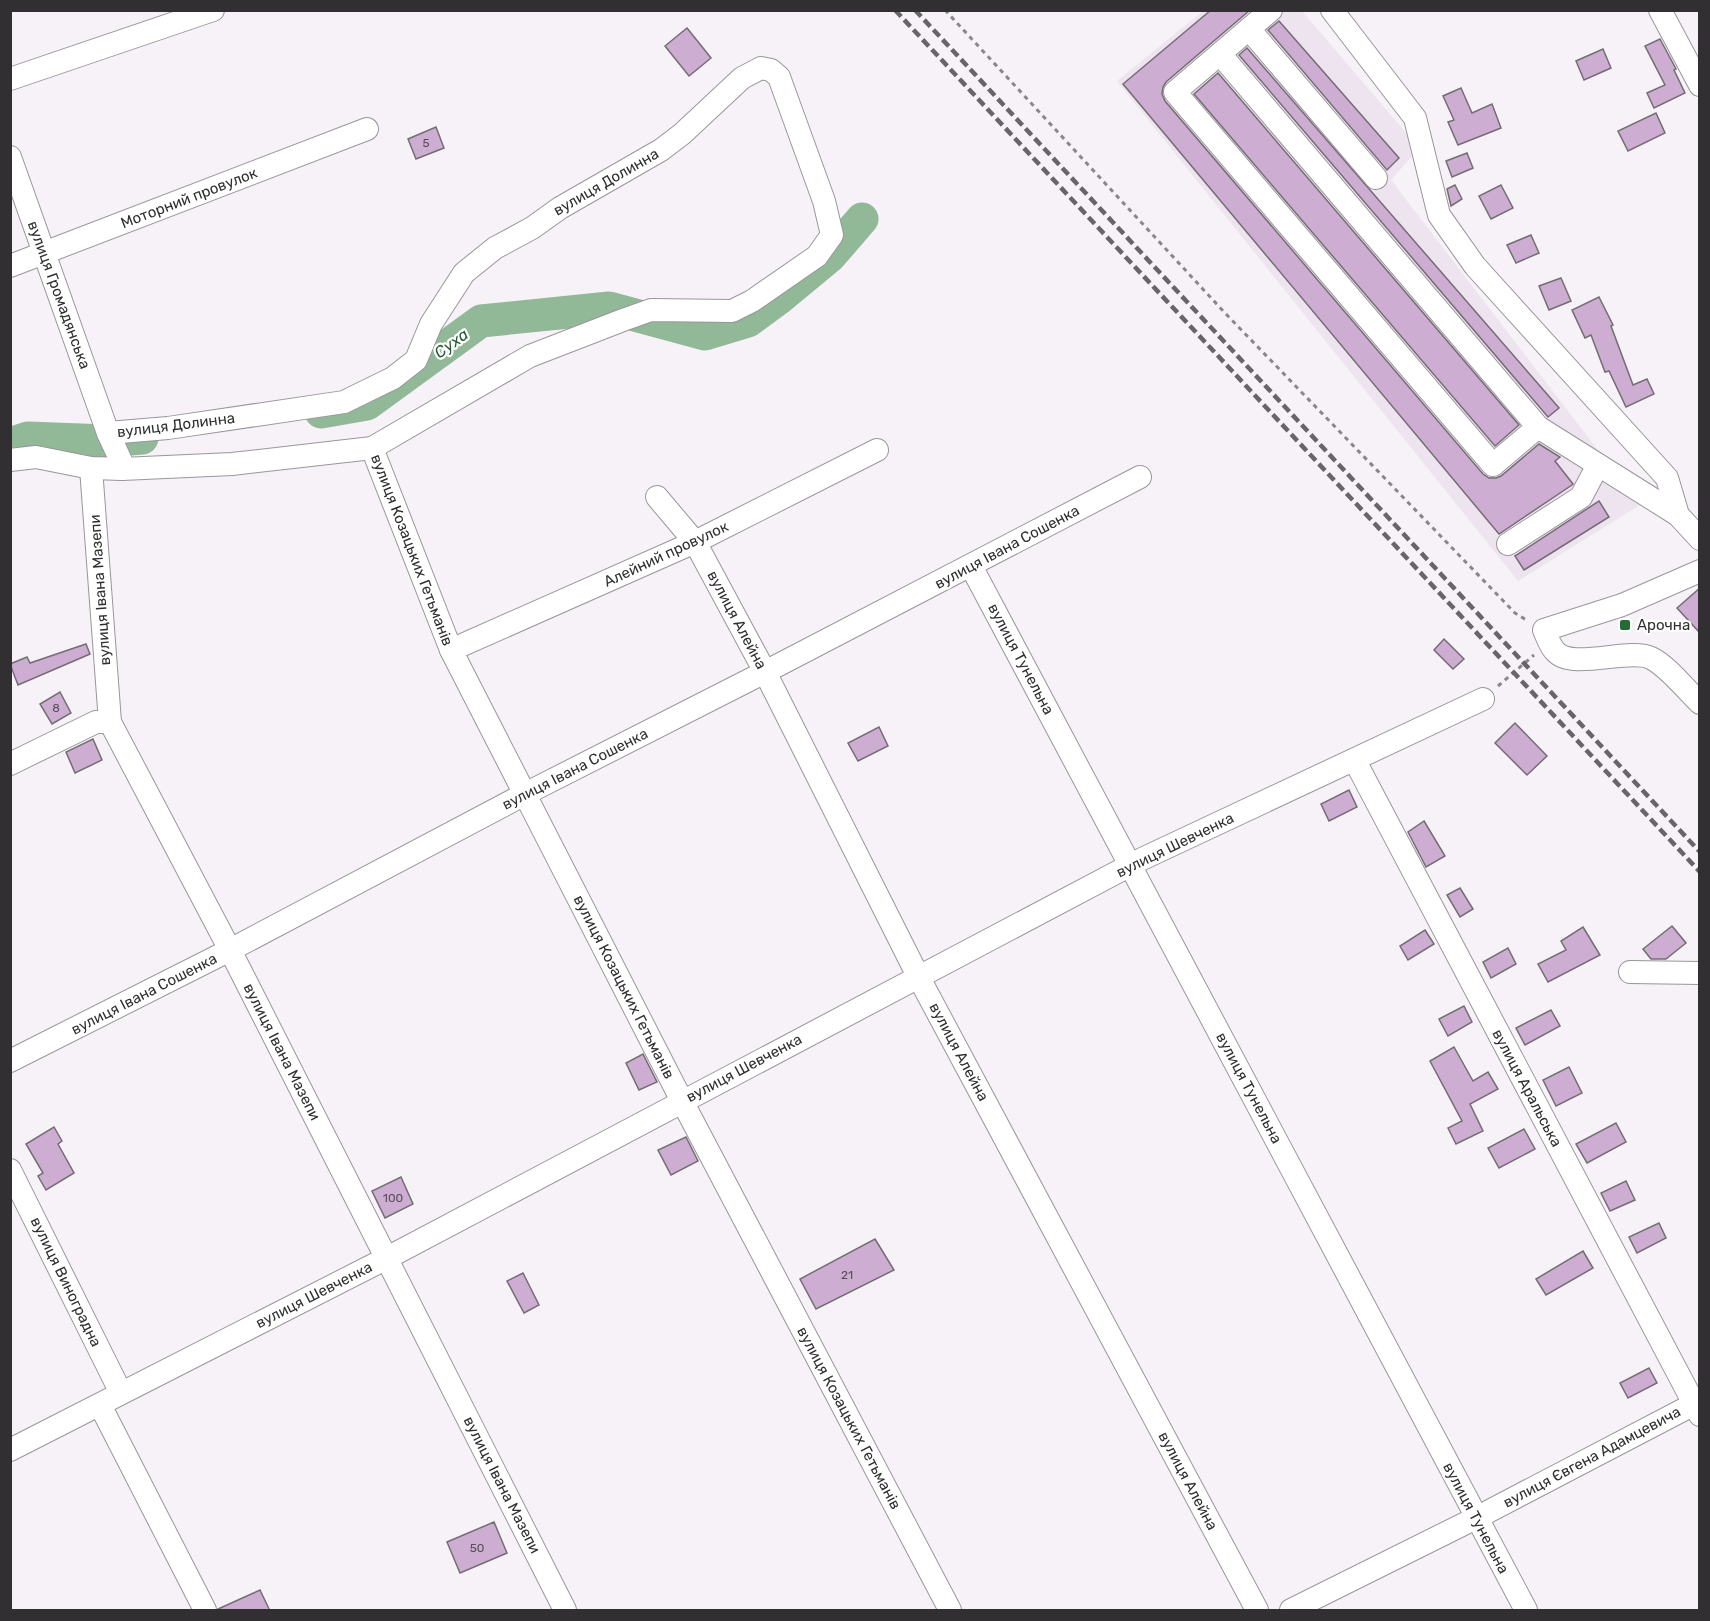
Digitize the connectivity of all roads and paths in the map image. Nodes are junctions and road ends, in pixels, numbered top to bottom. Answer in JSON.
{"nodes":[{"id":1,"x":213,"y":10,"type":"edge"},
{"id":2,"x":945,"y":10,"type":"edge"},
{"id":3,"x":1271,"y":10,"type":"edge"},
{"id":4,"x":1332,"y":10,"type":"edge"},
{"id":5,"x":1660,"y":10,"type":"edge"},
{"id":6,"x":1249,"y":29,"type":"junction"},
{"id":7,"x":1220,"y":54,"type":"junction"},
{"id":8,"x":10,"y":79,"type":"edge"},
{"id":9,"x":1700,"y":85,"type":"edge"},
{"id":10,"x":367,"y":129,"type":"dead end"},
{"id":11,"x":10,"y":157,"type":"edge"},
{"id":12,"x":1376,"y":178,"type":"dead end"},
{"id":13,"x":44,"y":254,"type":"junction"},
{"id":14,"x":10,"y":266,"type":"edge"},
{"id":15,"x":1538,"y":428,"type":"junction"},
{"id":16,"x":108,"y":433,"type":"junction"},
{"id":17,"x":372,"y":448,"type":"junction"},
{"id":18,"x":877,"y":450,"type":"dead end"},
{"id":19,"x":10,"y":460,"type":"edge"},
{"id":20,"x":121,"y":465,"type":"junction"},
{"id":21,"x":1598,"y":465,"type":"junction"},
{"id":22,"x":91,"y":468,"type":"junction"},
{"id":23,"x":1140,"y":477,"type":"dead end"},
{"id":24,"x":657,"y":498,"type":"dead end"},
{"id":25,"x":1678,"y":515,"type":"junction"},
{"id":26,"x":1700,"y":539,"type":"edge"},
{"id":27,"x":695,"y":542,"type":"junction"},
{"id":28,"x":1508,"y":544,"type":"dead end"},
{"id":29,"x":971,"y":566,"type":"junction"},
{"id":30,"x":1700,"y":571,"type":"edge"},
{"id":31,"x":1544,"y":630,"type":"junction"},
{"id":32,"x":451,"y":650,"type":"junction"},
{"id":33,"x":765,"y":672,"type":"junction"},
{"id":34,"x":1484,"y":699,"type":"joint"},
{"id":35,"x":1700,"y":703,"type":"edge"},
{"id":36,"x":110,"y":722,"type":"junction"},
{"id":37,"x":1355,"y":761,"type":"junction"},
{"id":38,"x":10,"y":764,"type":"edge"},
{"id":39,"x":525,"y":794,"type":"junction"},
{"id":40,"x":1131,"y":865,"type":"junction"},
{"id":41,"x":230,"y":950,"type":"junction"},
{"id":42,"x":1630,"y":972,"type":"dead end"},
{"id":43,"x":1700,"y":973,"type":"edge"},
{"id":44,"x":918,"y":976,"type":"junction"},
{"id":45,"x":10,"y":1061,"type":"edge"},
{"id":46,"x":682,"y":1101,"type":"junction"},
{"id":47,"x":10,"y":1170,"type":"edge"},
{"id":48,"x":387,"y":1258,"type":"junction"},
{"id":49,"x":121,"y":1394,"type":"junction"},
{"id":50,"x":100,"y":1405,"type":"junction"},
{"id":51,"x":1698,"y":1407,"type":"edge"},
{"id":52,"x":10,"y":1450,"type":"edge"},
{"id":53,"x":1476,"y":1518,"type":"junction"},
{"id":54,"x":205,"y":1611,"type":"edge"},
{"id":55,"x":566,"y":1611,"type":"edge"},
{"id":56,"x":950,"y":1611,"type":"edge"},
{"id":57,"x":1257,"y":1611,"type":"edge"},
{"id":58,"x":1291,"y":1611,"type":"edge"},
{"id":59,"x":1526,"y":1611,"type":"edge"}],
"edges":[{"from":1,"to":8,"type":"street"},
{"from":2,"to":31,"type":"path"},
{"from":3,"to":6,"type":"street"},
{"from":4,"to":25,"type":"street"},
{"from":5,"to":9,"type":"street"},
{"from":6,"to":7,"type":"street"},
{"from":6,"to":12,"type":"street"},
{"from":7,"to":15,"type":"street"},
{"from":7,"to":15,"type":"street"},
{"from":10,"to":13,"type":"street","name":"Моторний провулок"},
{"from":11,"to":13,"type":"street","name":"вулиця Громадянська"},
{"from":13,"to":14,"type":"street","name":"Моторний провулок"},
{"from":13,"to":16,"type":"street","name":"вулиця Громадянська"},
{"from":15,"to":21,"type":"street"},
{"from":16,"to":17,"type":"street","name":"вулиця Долинна"},
{"from":16,"to":20,"type":"street","name":"вулиця Громадянська"},
{"from":17,"to":20,"type":"street"},
{"from":17,"to":32,"type":"street","name":"вулиця Козацьких Гетьманів"},
{"from":18,"to":27,"type":"street","name":"Алейний провулок"},
{"from":19,"to":22,"type":"street"},
{"from":20,"to":22,"type":"street"},
{"from":21,"to":25,"type":"street"},
{"from":21,"to":28,"type":"street"},
{"from":22,"to":36,"type":"street","name":"вулиця Івана Мазепи"},
{"from":23,"to":29,"type":"street","name":"вулиця Івана Сошенка"},
{"from":24,"to":27,"type":"street","name":"вулиця Алейна"},
{"from":25,"to":26,"type":"street"},
{"from":27,"to":32,"type":"street","name":"Алейний провулок"},
{"from":27,"to":33,"type":"street","name":"вулиця Алейна"},
{"from":29,"to":33,"type":"street","name":"вулиця Івана Сошенка"},
{"from":29,"to":40,"type":"street","name":"вулиця Тунельна"},
{"from":30,"to":31,"type":"street"},
{"from":31,"to":34,"type":"path"},
{"from":31,"to":35,"type":"street"},
{"from":32,"to":39,"type":"street","name":"вулиця Козацьких Гетьманів"},
{"from":33,"to":39,"type":"street","name":"вулиця Івана Сошенка"},
{"from":33,"to":44,"type":"street","name":"вулиця Алейна"},
{"from":34,"to":37,"type":"street","name":"вулиця Шевченка"},
{"from":36,"to":38,"type":"street"},
{"from":36,"to":41,"type":"street","name":"вулиця Івана Мазепи"},
{"from":37,"to":40,"type":"street","name":"вулиця Шевченка"},
{"from":37,"to":51,"type":"street","name":"вулиця Аральська"},
{"from":39,"to":41,"type":"street","name":"вулиця Івана Сошенка"},
{"from":39,"to":46,"type":"street","name":"вулиця Козацьких Гетьманів"},
{"from":40,"to":44,"type":"street","name":"вулиця Шевченка"},
{"from":40,"to":53,"type":"street","name":"вулиця Тунельна"},
{"from":41,"to":45,"type":"street","name":"вулиця Івана Сошенка"},
{"from":41,"to":48,"type":"street","name":"вулиця Івана Мазепи"},
{"from":42,"to":43,"type":"street"},
{"from":44,"to":46,"type":"street","name":"вулиця Шевченка"},
{"from":44,"to":57,"type":"street","name":"вулиця Алейна"},
{"from":46,"to":48,"type":"street","name":"вулиця Шевченка"},
{"from":46,"to":56,"type":"street","name":"вулиця Козацьких Гетьманів"},
{"from":47,"to":49,"type":"street","name":"вулиця Виноградна"},
{"from":48,"to":49,"type":"street","name":"вулиця Шевченка"},
{"from":48,"to":55,"type":"street","name":"вулиця Івана Мазепи"},
{"from":49,"to":50,"type":"street","name":"вулиця Шевченка"},
{"from":50,"to":52,"type":"street","name":"вулиця Шевченка"},
{"from":50,"to":54,"type":"street"},
{"from":51,"to":53,"type":"street","name":"вулиця Євгена Адамцевича"},
{"from":53,"to":58,"type":"street","name":"вулиця Євгена Адамцевича"},
{"from":53,"to":59,"type":"street","name":"вулиця Тунельна"}]}
